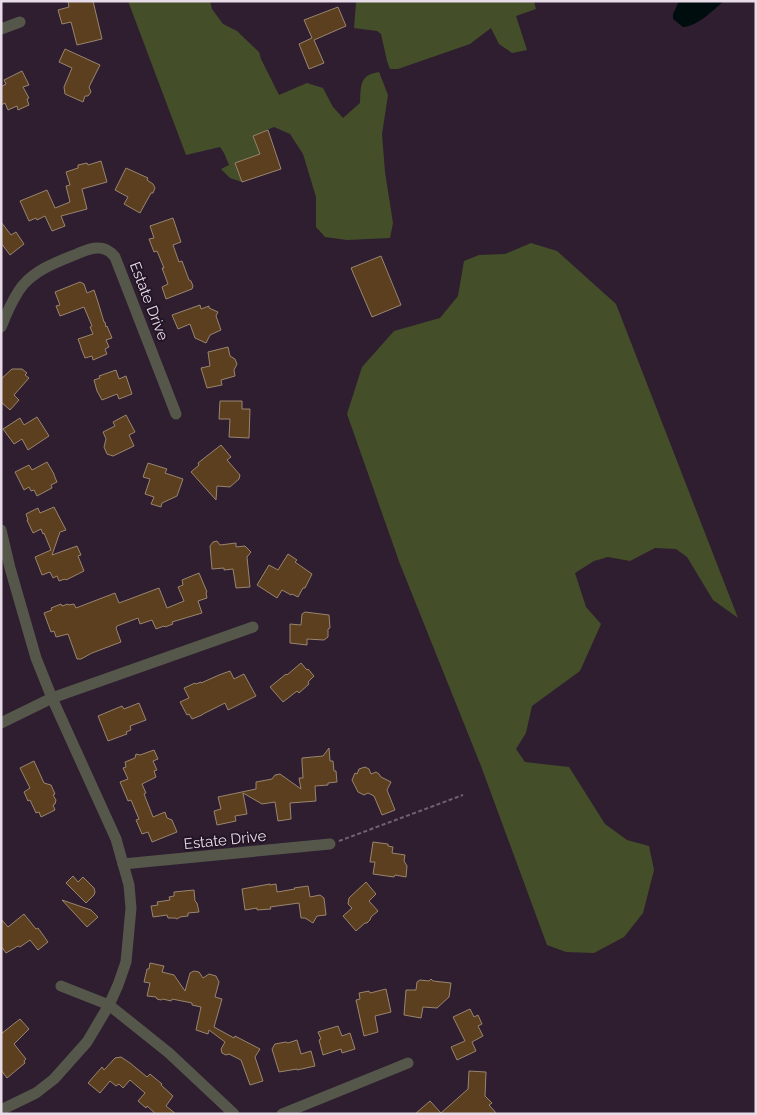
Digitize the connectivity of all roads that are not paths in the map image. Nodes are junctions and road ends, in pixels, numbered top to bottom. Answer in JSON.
{"nodes":[{"id":1,"x":20,"y":22,"type":"dead end"},
{"id":2,"x":1,"y":29,"type":"edge"},
{"id":3,"x":1,"y":327,"type":"edge"},
{"id":4,"x":176,"y":414,"type":"dead end"},
{"id":5,"x":1,"y":530,"type":"edge"},
{"id":6,"x":253,"y":627,"type":"dead end"},
{"id":7,"x":52,"y":698,"type":"junction"},
{"id":8,"x":1,"y":723,"type":"edge"},
{"id":9,"x":330,"y":844,"type":"road end"},
{"id":10,"x":123,"y":864,"type":"junction"},
{"id":11,"x":61,"y":986,"type":"dead end"},
{"id":12,"x":110,"y":1005,"type":"junction"},
{"id":13,"x":408,"y":1063,"type":"dead end"},
{"id":14,"x":1,"y":1110,"type":"edge"},
{"id":15,"x":234,"y":1114,"type":"edge"},
{"id":16,"x":282,"y":1114,"type":"edge"}],
"edges":[{"from":1,"to":2,"type":"street"},
{"from":3,"to":4,"type":"street","name":"Estate Drive"},
{"from":5,"to":7,"type":"street"},
{"from":6,"to":7,"type":"street"},
{"from":7,"to":8,"type":"street"},
{"from":7,"to":10,"type":"street"},
{"from":9,"to":10,"type":"street","name":"Estate Drive"},
{"from":10,"to":12,"type":"street"},
{"from":11,"to":12,"type":"street"},
{"from":12,"to":14,"type":"street"},
{"from":12,"to":15,"type":"street"},
{"from":13,"to":16,"type":"street"}]}
